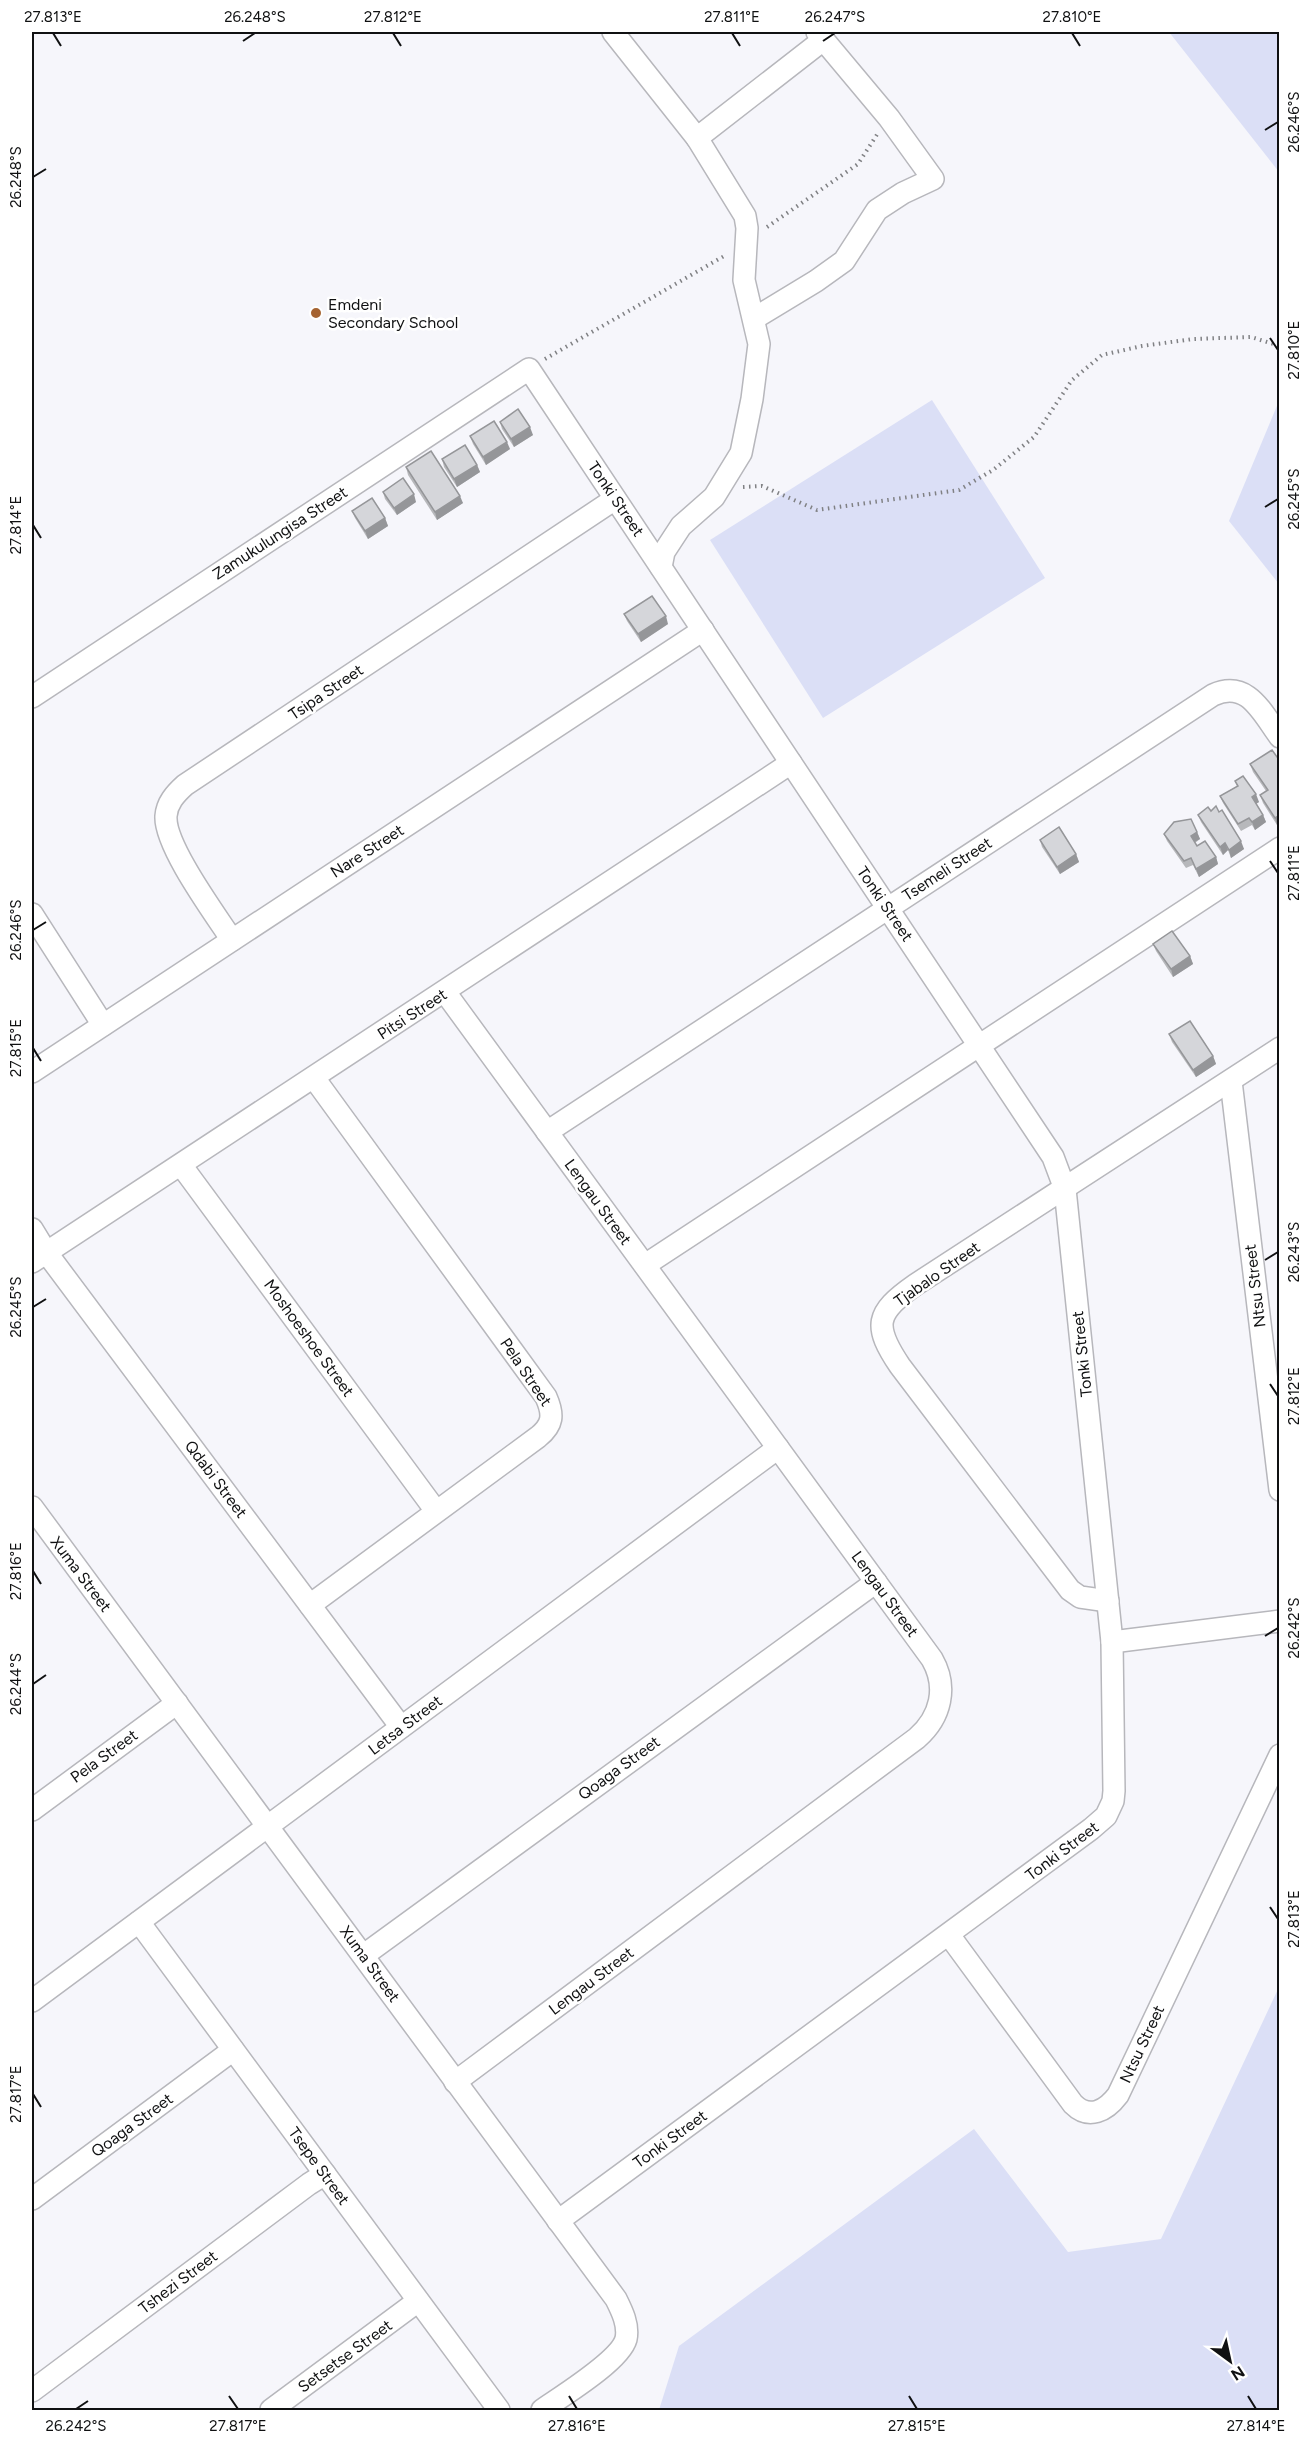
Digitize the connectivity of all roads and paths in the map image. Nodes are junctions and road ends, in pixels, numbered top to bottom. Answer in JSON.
{"nodes":[{"id":1,"x":614,"y":32,"type":"edge"},
{"id":2,"x":820,"y":36,"type":"edge"},
{"id":3,"x":889,"y":118,"type":"junction"},
{"id":4,"x":697,"y":138,"type":"junction"},
{"id":5,"x":746,"y":242,"type":"junction"},
{"id":6,"x":755,"y":318,"type":"junction"},
{"id":7,"x":1280,"y":346,"type":"edge"},
{"id":8,"x":529,"y":369,"type":"junction"},
{"id":9,"x":721,"y":486,"type":"junction"},
{"id":10,"x":615,"y":499,"type":"junction"},
{"id":11,"x":661,"y":567,"type":"junction"},
{"id":12,"x":703,"y":630,"type":"junction"},
{"id":13,"x":32,"y":697,"type":"edge"},
{"id":14,"x":1280,"y":736,"type":"edge"},
{"id":15,"x":791,"y":763,"type":"junction"},
{"id":16,"x":1280,"y":848,"type":"edge"},
{"id":17,"x":888,"y":908,"type":"junction"},
{"id":18,"x":32,"y":914,"type":"edge"},
{"id":19,"x":232,"y":940,"type":"junction"},
{"id":20,"x":445,"y":992,"type":"junction"},
{"id":21,"x":103,"y":1025,"type":"junction"},
{"id":22,"x":979,"y":1045,"type":"junction"},
{"id":23,"x":1280,"y":1048,"type":"edge"},
{"id":24,"x":32,"y":1072,"type":"edge"},
{"id":25,"x":314,"y":1078,"type":"junction"},
{"id":26,"x":1231,"y":1081,"type":"junction"},
{"id":27,"x":547,"y":1132,"type":"junction"},
{"id":28,"x":182,"y":1165,"type":"junction"},
{"id":29,"x":1065,"y":1189,"type":"junction"},
{"id":30,"x":32,"y":1229,"type":"edge"},
{"id":31,"x":39,"y":1257,"type":"edge"},
{"id":32,"x":645,"y":1265,"type":"junction"},
{"id":33,"x":778,"y":1448,"type":"junction"},
{"id":34,"x":1280,"y":1491,"type":"edge"},
{"id":35,"x":32,"y":1507,"type":"edge"},
{"id":36,"x":436,"y":1511,"type":"junction"},
{"id":37,"x":876,"y":1582,"type":"junction"},
{"id":38,"x":1108,"y":1601,"type":"junction"},
{"id":39,"x":310,"y":1605,"type":"junction"},
{"id":40,"x":1280,"y":1621,"type":"edge"},
{"id":41,"x":1112,"y":1642,"type":"junction"},
{"id":42,"x":177,"y":1703,"type":"junction"},
{"id":43,"x":401,"y":1727,"type":"junction"},
{"id":44,"x":1280,"y":1755,"type":"edge"},
{"id":45,"x":32,"y":1810,"type":"edge"},
{"id":46,"x":268,"y":1826,"type":"junction"},
{"id":47,"x":139,"y":1922,"type":"junction"},
{"id":48,"x":949,"y":1935,"type":"junction"},
{"id":49,"x":364,"y":1955,"type":"junction"},
{"id":50,"x":32,"y":2001,"type":"edge"},
{"id":51,"x":233,"y":2050,"type":"junction"},
{"id":52,"x":455,"y":2082,"type":"junction"},
{"id":53,"x":325,"y":2174,"type":"junction"},
{"id":54,"x":32,"y":2199,"type":"edge"},
{"id":55,"x":558,"y":2221,"type":"junction"},
{"id":56,"x":418,"y":2301,"type":"junction"},
{"id":57,"x":32,"y":2391,"type":"edge"},
{"id":58,"x":271,"y":2410,"type":"edge"},
{"id":59,"x":499,"y":2410,"type":"edge"},
{"id":60,"x":542,"y":2410,"type":"edge"}],
"edges":[{"from":1,"to":4,"type":"street"},
{"from":2,"to":3,"type":"street"},
{"from":2,"to":4,"type":"street"},
{"from":3,"to":5,"type":"path"},
{"from":3,"to":6,"type":"street"},
{"from":4,"to":5,"type":"street"},
{"from":5,"to":6,"type":"street"},
{"from":5,"to":8,"type":"path"},
{"from":6,"to":9,"type":"street"},
{"from":7,"to":9,"type":"path"},
{"from":8,"to":10,"type":"street","name":"Tonki Street"},
{"from":8,"to":13,"type":"street","name":"Zamukulungisa Street"},
{"from":9,"to":11,"type":"street"},
{"from":10,"to":11,"type":"street","name":"Tonki Street"},
{"from":10,"to":19,"type":"street","name":"Tsipa Street"},
{"from":11,"to":12,"type":"street","name":"Tonki Street"},
{"from":12,"to":15,"type":"street","name":"Tonki Street"},
{"from":12,"to":19,"type":"street","name":"Nare Street"},
{"from":14,"to":17,"type":"street","name":"Tsemeli Street"},
{"from":15,"to":17,"type":"street","name":"Tonki Street"},
{"from":15,"to":20,"type":"street","name":"Pitsi Street"},
{"from":16,"to":22,"type":"street"},
{"from":17,"to":22,"type":"street","name":"Tonki Street"},
{"from":17,"to":27,"type":"street","name":"Tsemeli Street"},
{"from":18,"to":21,"type":"street"},
{"from":19,"to":21,"type":"street","name":"Nare Street"},
{"from":20,"to":25,"type":"street","name":"Pitsi Street"},
{"from":20,"to":27,"type":"street","name":"Lengau Street"},
{"from":21,"to":24,"type":"street","name":"Nare Street"},
{"from":22,"to":29,"type":"street","name":"Tonki Street"},
{"from":22,"to":32,"type":"street"},
{"from":23,"to":26,"type":"street","name":"Tjabalo Street"},
{"from":25,"to":28,"type":"street","name":"Pitsi Street"},
{"from":25,"to":36,"type":"street","name":"Pela Street"},
{"from":26,"to":29,"type":"street","name":"Tjabalo Street"},
{"from":26,"to":34,"type":"street","name":"Ntsu Street"},
{"from":27,"to":32,"type":"street","name":"Lengau Street"},
{"from":28,"to":31,"type":"street","name":"Pitsi Street"},
{"from":28,"to":36,"type":"street","name":"Moshoeshoe Street"},
{"from":29,"to":38,"type":"street","name":"Tonki Street"},
{"from":29,"to":38,"type":"street","name":"Tjabalo Street"},
{"from":30,"to":31,"type":"street","name":"Qdabi Street"},
{"from":31,"to":39,"type":"street","name":"Qdabi Street"},
{"from":32,"to":33,"type":"street","name":"Lengau Street"},
{"from":33,"to":37,"type":"street","name":"Lengau Street"},
{"from":33,"to":43,"type":"street","name":"Letsa Street"},
{"from":35,"to":42,"type":"street","name":"Xuma Street"},
{"from":36,"to":39,"type":"street","name":"Pela Street"},
{"from":37,"to":49,"type":"street","name":"Qoaga Street"},
{"from":37,"to":52,"type":"street","name":"Lengau Street"},
{"from":38,"to":41,"type":"street","name":"Tonki Street"},
{"from":39,"to":43,"type":"street","name":"Qdabi Street"},
{"from":40,"to":41,"type":"street"},
{"from":41,"to":48,"type":"street","name":"Tonki Street"},
{"from":42,"to":45,"type":"street","name":"Pela Street"},
{"from":42,"to":46,"type":"street","name":"Xuma Street"},
{"from":43,"to":46,"type":"street","name":"Letsa Street"},
{"from":44,"to":48,"type":"street","name":"Ntsu Street"},
{"from":46,"to":47,"type":"street","name":"Letsa Street"},
{"from":46,"to":49,"type":"street","name":"Xuma Street"},
{"from":47,"to":50,"type":"street","name":"Letsa Street"},
{"from":47,"to":51,"type":"street","name":"Tsepe Street"},
{"from":48,"to":55,"type":"street","name":"Tonki Street"},
{"from":49,"to":52,"type":"street","name":"Xuma Street"},
{"from":51,"to":53,"type":"street","name":"Tsepe Street"},
{"from":51,"to":54,"type":"street","name":"Qoaga Street"},
{"from":52,"to":55,"type":"street","name":"Xuma Street"},
{"from":53,"to":56,"type":"street","name":"Tsepe Street"},
{"from":53,"to":57,"type":"street","name":"Tshezi Street"},
{"from":55,"to":60,"type":"street","name":"Xuma Street"},
{"from":56,"to":58,"type":"street","name":"Setsetse Street"},
{"from":56,"to":59,"type":"street","name":"Tsepe Street"}]}
